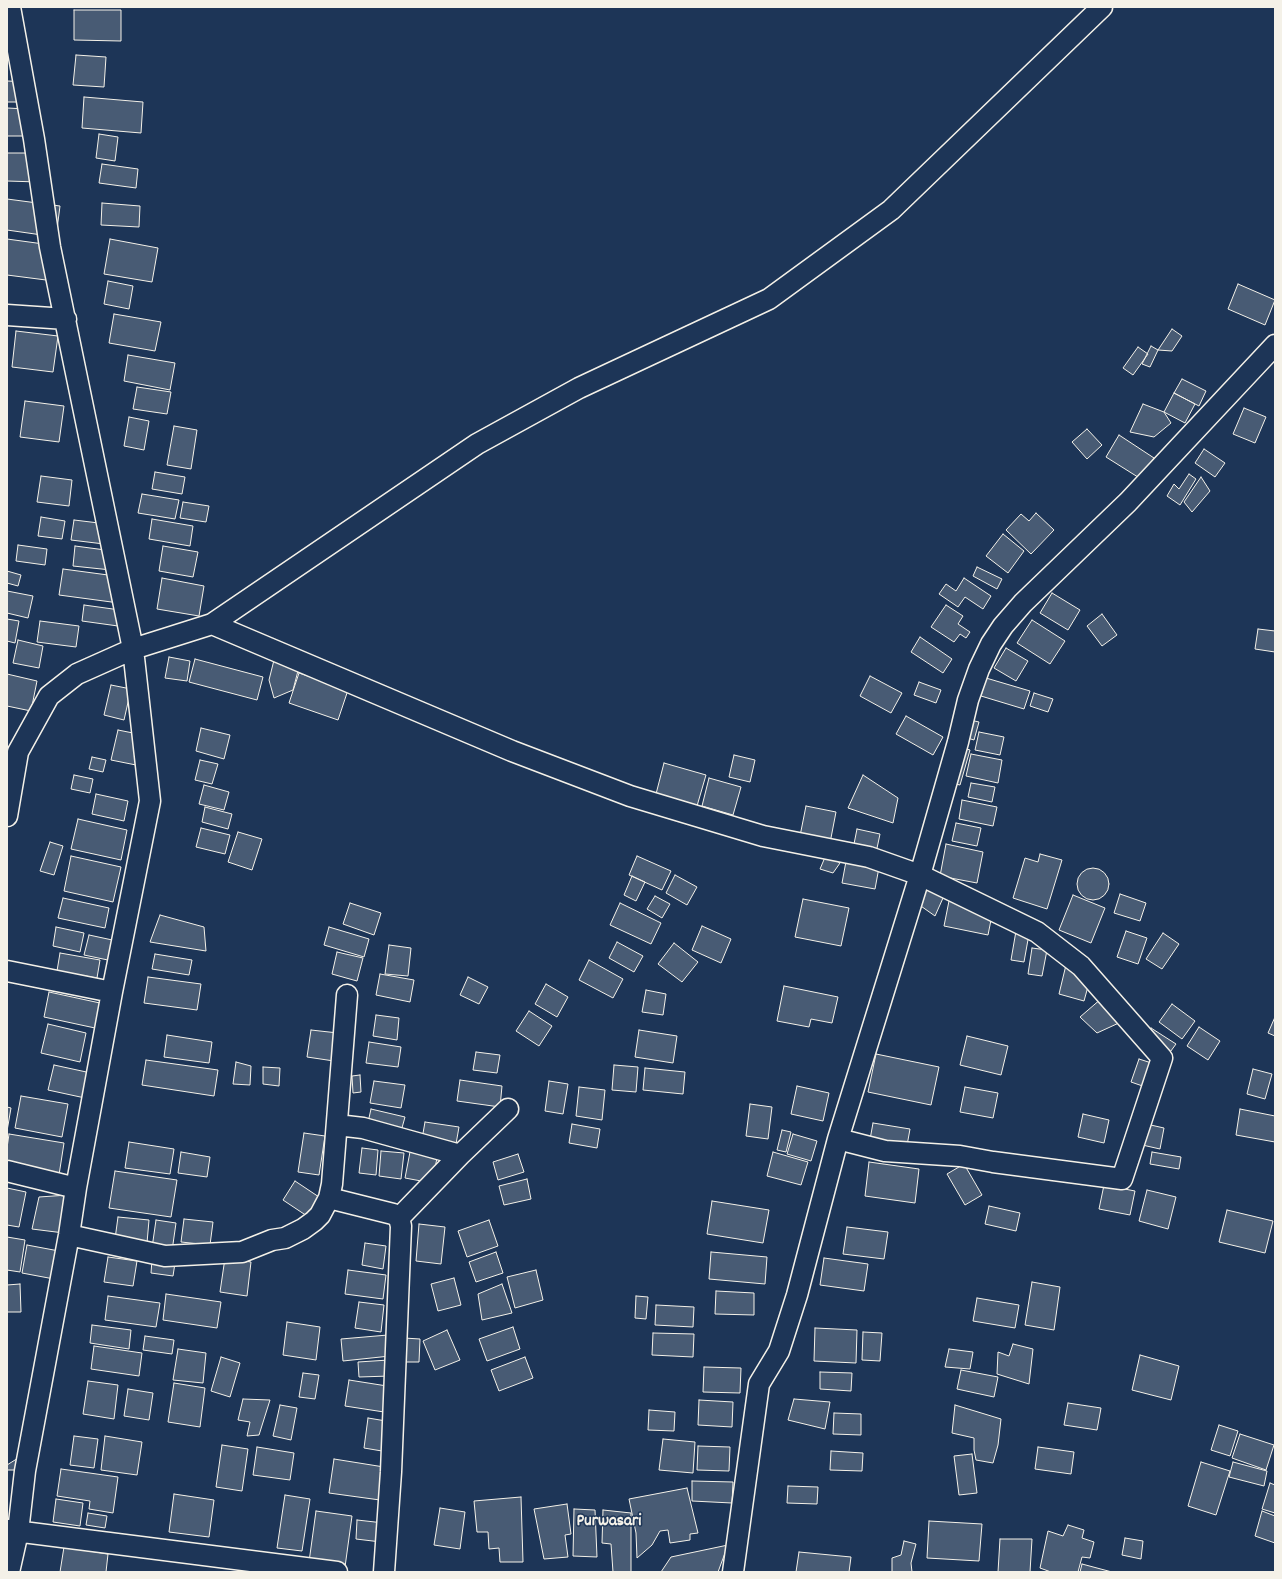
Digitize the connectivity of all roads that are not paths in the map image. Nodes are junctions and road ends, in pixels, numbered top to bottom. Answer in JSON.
{"nodes":[{"id":1,"x":10,"y":7,"type":"edge"},
{"id":2,"x":1102,"y":7,"type":"edge"},
{"id":3,"x":7,"y":315,"type":"edge"},
{"id":4,"x":66,"y":319,"type":"junction"},
{"id":5,"x":1275,"y":345,"type":"edge"},
{"id":6,"x":212,"y":624,"type":"junction"},
{"id":7,"x":133,"y":649,"type":"junction"},
{"id":8,"x":13,"y":750,"type":"edge"},
{"id":9,"x":7,"y":816,"type":"edge"},
{"id":10,"x":920,"y":875,"type":"junction"},
{"id":11,"x":8,"y":971,"type":"edge"},
{"id":12,"x":112,"y":992,"type":"junction"},
{"id":13,"x":347,"y":995,"type":"dead end"},
{"id":14,"x":508,"y":1109,"type":"dead end"},
{"id":15,"x":337,"y":1125,"type":"junction"},
{"id":16,"x":838,"y":1139,"type":"junction"},
{"id":17,"x":460,"y":1155,"type":"junction"},
{"id":18,"x":7,"y":1171,"type":"edge"},
{"id":19,"x":76,"y":1188,"type":"junction"},
{"id":20,"x":329,"y":1198,"type":"junction"},
{"id":21,"x":399,"y":1218,"type":"junction"},
{"id":22,"x":69,"y":1235,"type":"junction"},
{"id":23,"x":12,"y":1531,"type":"edge"},
{"id":24,"x":9,"y":1572,"type":"edge"},
{"id":25,"x":337,"y":1572,"type":"edge"},
{"id":26,"x":384,"y":1572,"type":"edge"},
{"id":27,"x":733,"y":1572,"type":"edge"}],
"edges":[{"from":1,"to":4,"type":"street"},
{"from":2,"to":6,"type":"street"},
{"from":3,"to":4,"type":"street"},
{"from":4,"to":7,"type":"street"},
{"from":5,"to":10,"type":"street"},
{"from":6,"to":7,"type":"street"},
{"from":6,"to":10,"type":"street"},
{"from":7,"to":8,"type":"street"},
{"from":7,"to":12,"type":"street"},
{"from":8,"to":9,"type":"street"},
{"from":10,"to":16,"type":"street"},
{"from":10,"to":16,"type":"street"},
{"from":11,"to":12,"type":"street"},
{"from":12,"to":19,"type":"street"},
{"from":13,"to":15,"type":"street"},
{"from":14,"to":17,"type":"street"},
{"from":15,"to":17,"type":"street"},
{"from":15,"to":20,"type":"street"},
{"from":16,"to":27,"type":"street"},
{"from":17,"to":21,"type":"street"},
{"from":18,"to":19,"type":"street"},
{"from":19,"to":22,"type":"street"},
{"from":20,"to":21,"type":"street"},
{"from":20,"to":22,"type":"street"},
{"from":21,"to":26,"type":"street"},
{"from":22,"to":23,"type":"street"},
{"from":23,"to":24,"type":"street"},
{"from":23,"to":25,"type":"street"}]}
